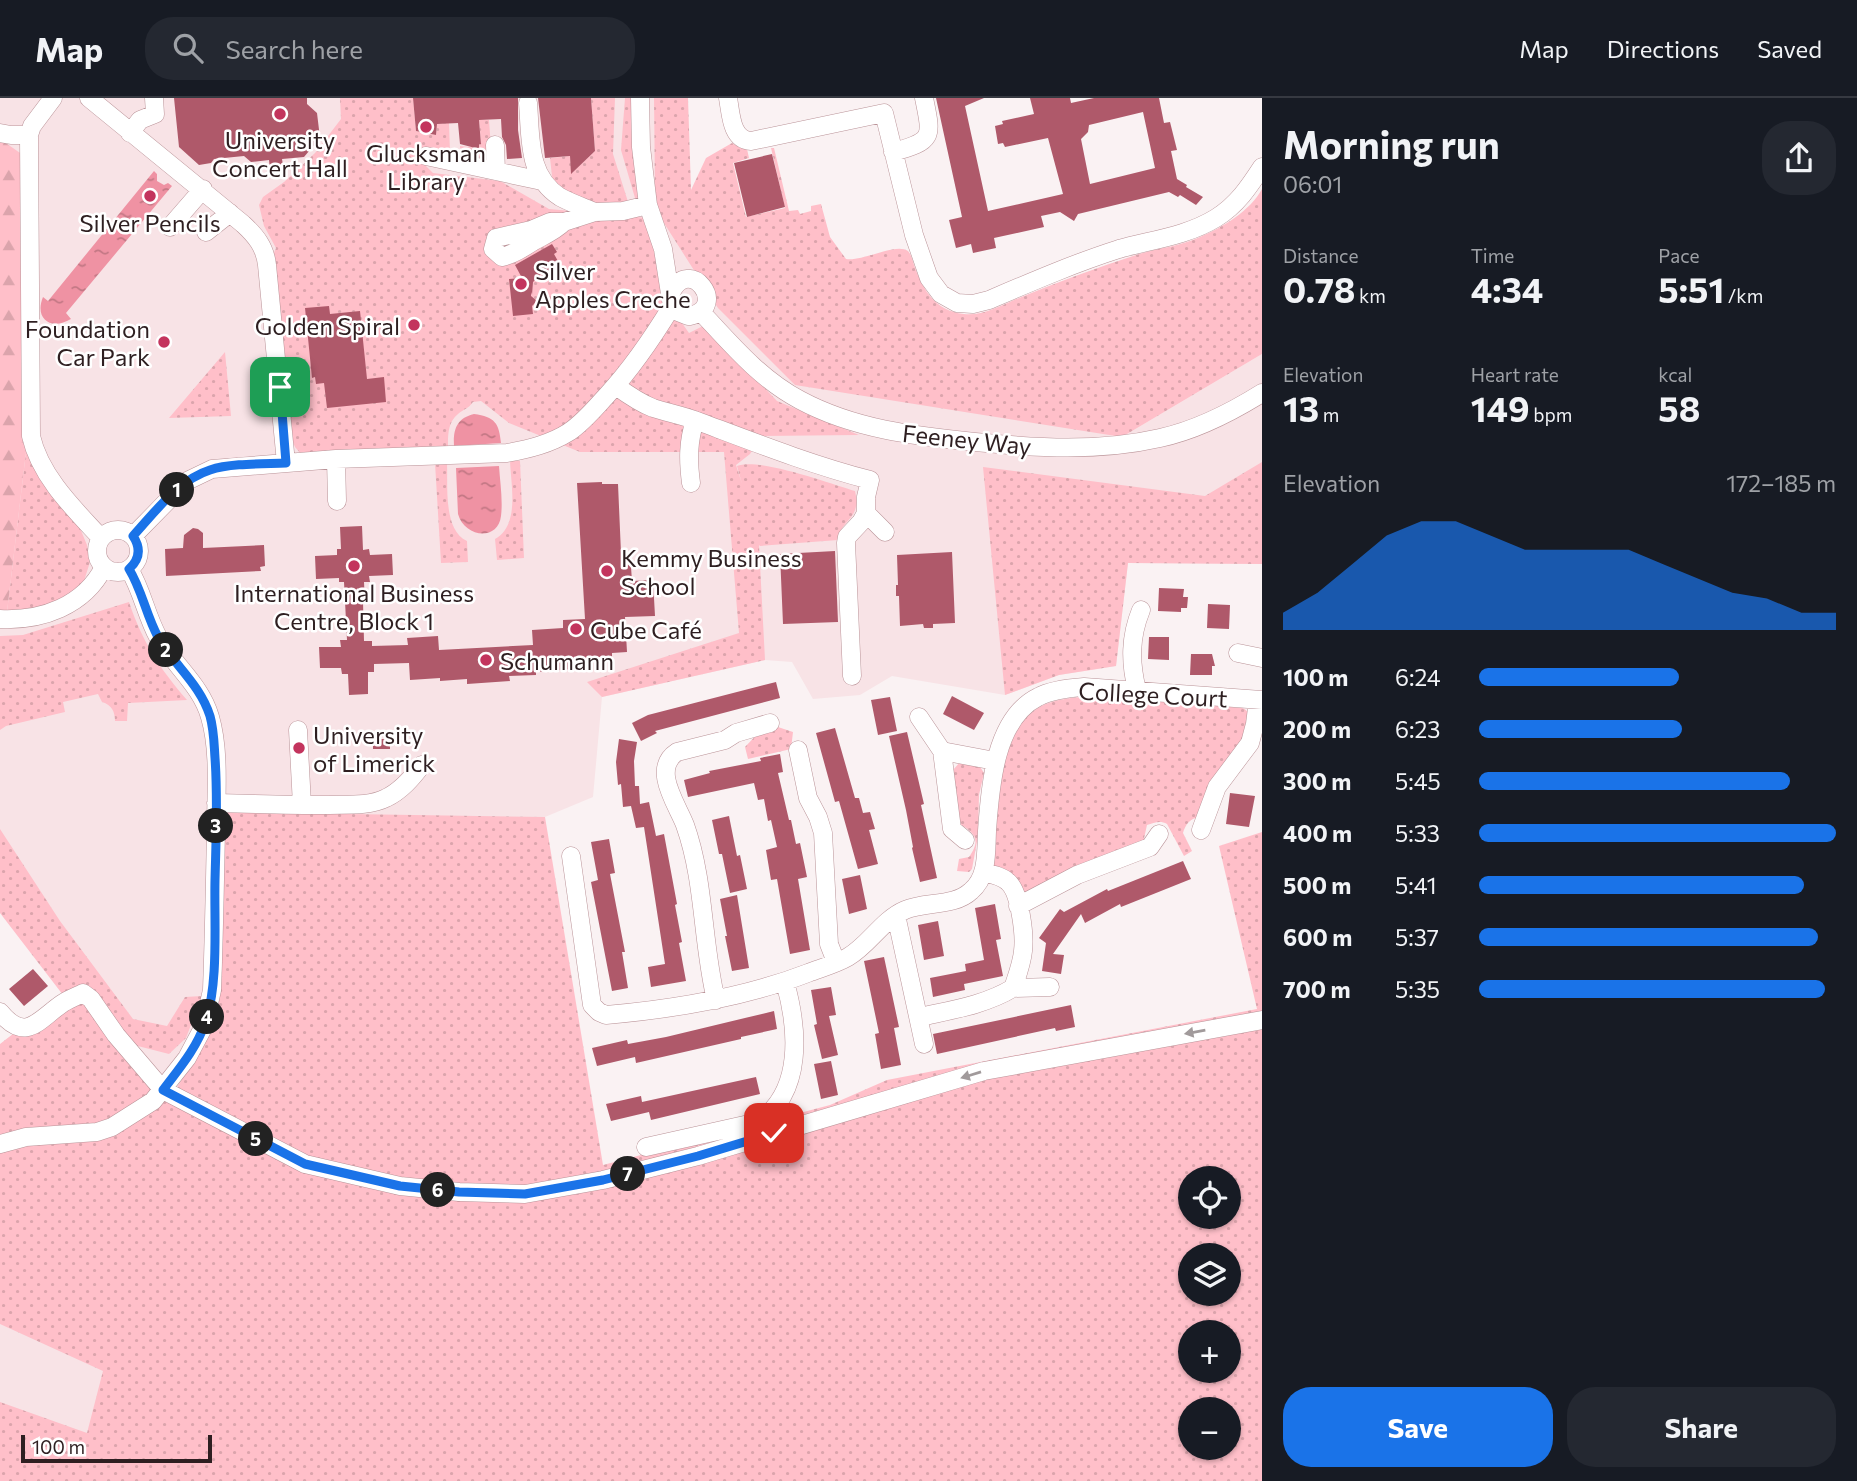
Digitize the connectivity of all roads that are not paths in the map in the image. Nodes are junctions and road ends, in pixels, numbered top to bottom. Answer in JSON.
{"nodes":[{"id":1,"x":53,"y":98,"type":"edge"},
{"id":2,"x":89,"y":98,"type":"edge"},
{"id":3,"x":154,"y":98,"type":"edge"},
{"id":4,"x":640,"y":98,"type":"edge"},
{"id":5,"x":728,"y":98,"type":"edge"},
{"id":6,"x":924,"y":98,"type":"edge"},
{"id":7,"x":528,"y":103,"type":"dead end"},
{"id":8,"x":883,"y":105,"type":"edge"},
{"id":9,"x":0,"y":133,"type":"edge"},
{"id":10,"x":130,"y":133,"type":"junction"},
{"id":11,"x":30,"y":135,"type":"junction"},
{"id":12,"x":495,"y":145,"type":"dead end"},
{"id":13,"x":894,"y":152,"type":"junction"},
{"id":14,"x":426,"y":156,"type":"dead end"},
{"id":15,"x":1262,"y":167,"type":"edge"},
{"id":16,"x":496,"y":171,"type":"junction"},
{"id":17,"x":542,"y":181,"type":"junction"},
{"id":18,"x":202,"y":190,"type":"junction"},
{"id":19,"x":648,"y":205,"type":"junction"},
{"id":20,"x":595,"y":212,"type":"junction"},
{"id":21,"x":230,"y":213,"type":"junction"},
{"id":22,"x":564,"y":222,"type":"dead end"},
{"id":23,"x":170,"y":227,"type":"dead end"},
{"id":24,"x":206,"y":232,"type":"dead end"},
{"id":25,"x":663,"y":248,"type":"junction"},
{"id":26,"x":689,"y":279,"type":"junction"},
{"id":27,"x":683,"y":307,"type":"junction"},
{"id":28,"x":616,"y":386,"type":"junction"},
{"id":29,"x":1262,"y":393,"type":"edge"},
{"id":30,"x":695,"y":420,"type":"junction"},
{"id":31,"x":336,"y":459,"type":"junction"},
{"id":32,"x":286,"y":463,"type":"junction"},
{"id":33,"x":691,"y":482,"type":"dead end"},
{"id":34,"x":337,"y":501,"type":"dead end"},
{"id":35,"x":866,"y":513,"type":"junction"},
{"id":36,"x":885,"y":532,"type":"dead end"},
{"id":37,"x":133,"y":536,"type":"junction"},
{"id":38,"x":101,"y":538,"type":"junction"},
{"id":39,"x":104,"y":567,"type":"junction"},
{"id":40,"x":129,"y":569,"type":"junction"},
{"id":41,"x":1141,"y":610,"type":"dead end"},
{"id":42,"x":0,"y":619,"type":"edge"},
{"id":43,"x":1238,"y":653,"type":"dead end"},
{"id":44,"x":1262,"y":658,"type":"edge"},
{"id":45,"x":852,"y":676,"type":"dead end"},
{"id":46,"x":1137,"y":690,"type":"junction"},
{"id":47,"x":1260,"y":700,"type":"edge"},
{"id":48,"x":919,"y":717,"type":"dead end"},
{"id":49,"x":770,"y":723,"type":"dead end"},
{"id":50,"x":299,"y":730,"type":"dead end"},
{"id":51,"x":798,"y":750,"type":"dead end"},
{"id":52,"x":942,"y":751,"type":"junction"},
{"id":53,"x":995,"y":761,"type":"junction"},
{"id":54,"x":422,"y":765,"type":"dead end"},
{"id":55,"x":216,"y":803,"type":"junction"},
{"id":56,"x":302,"y":805,"type":"junction"},
{"id":57,"x":1201,"y":830,"type":"dead end"},
{"id":58,"x":1159,"y":834,"type":"dead end"},
{"id":59,"x":965,"y":840,"type":"dead end"},
{"id":60,"x":571,"y":856,"type":"dead end"},
{"id":61,"x":983,"y":872,"type":"junction"},
{"id":62,"x":1018,"y":906,"type":"junction"},
{"id":63,"x":896,"y":915,"type":"junction"},
{"id":64,"x":836,"y":962,"type":"junction"},
{"id":65,"x":785,"y":982,"type":"junction"},
{"id":66,"x":1050,"y":987,"type":"dead end"},
{"id":67,"x":1013,"y":988,"type":"junction"},
{"id":68,"x":716,"y":1000,"type":"junction"},
{"id":69,"x":0,"y":1012,"type":"edge"},
{"id":70,"x":919,"y":1017,"type":"junction"},
{"id":71,"x":1262,"y":1020,"type":"edge"},
{"id":72,"x":924,"y":1044,"type":"dead end"},
{"id":73,"x":163,"y":1090,"type":"junction"},
{"id":74,"x":0,"y":1144,"type":"edge"},
{"id":75,"x":646,"y":1147,"type":"dead end"}],
"edges":[{"from":1,"to":11,"type":"street"},
{"from":2,"to":10,"type":"street"},
{"from":3,"to":10,"type":"street"},
{"from":4,"to":19,"type":"street"},
{"from":5,"to":8,"type":"street"},
{"from":6,"to":13,"type":"street"},
{"from":7,"to":17,"type":"street"},
{"from":8,"to":13,"type":"street"},
{"from":9,"to":11,"type":"street"},
{"from":10,"to":18,"type":"street"},
{"from":11,"to":38,"type":"street"},
{"from":12,"to":16,"type":"street"},
{"from":13,"to":15,"type":"street"},
{"from":14,"to":16,"type":"street"},
{"from":16,"to":17,"type":"street"},
{"from":17,"to":20,"type":"street"},
{"from":18,"to":21,"type":"street"},
{"from":18,"to":23,"type":"street"},
{"from":19,"to":20,"type":"street"},
{"from":19,"to":25,"type":"street"},
{"from":20,"to":22,"type":"street"},
{"from":21,"to":24,"type":"street"},
{"from":21,"to":32,"type":"street"},
{"from":25,"to":26,"type":"street"},
{"from":25,"to":27,"type":"street"},
{"from":26,"to":27,"type":"street"},
{"from":26,"to":27,"type":"street"},
{"from":27,"to":28,"type":"street"},
{"from":27,"to":29,"type":"street","name":"Feeney Way"},
{"from":28,"to":30,"type":"street"},
{"from":28,"to":31,"type":"street"},
{"from":30,"to":33,"type":"street"},
{"from":30,"to":35,"type":"street"},
{"from":31,"to":32,"type":"street"},
{"from":31,"to":34,"type":"street"},
{"from":32,"to":37,"type":"street"},
{"from":35,"to":36,"type":"street"},
{"from":35,"to":45,"type":"street"},
{"from":37,"to":38,"type":"street"},
{"from":37,"to":40,"type":"street"},
{"from":38,"to":39,"type":"street"},
{"from":39,"to":40,"type":"street"},
{"from":39,"to":42,"type":"street"},
{"from":40,"to":55,"type":"street"},
{"from":41,"to":46,"type":"street"},
{"from":43,"to":44,"type":"street"},
{"from":46,"to":47,"type":"street","name":"College Court"},
{"from":46,"to":53,"type":"street","name":"College Court"},
{"from":47,"to":57,"type":"street"},
{"from":48,"to":52,"type":"street"},
{"from":49,"to":68,"type":"street"},
{"from":50,"to":56,"type":"street"},
{"from":51,"to":64,"type":"street"},
{"from":52,"to":53,"type":"street"},
{"from":52,"to":59,"type":"street"},
{"from":53,"to":61,"type":"street","name":"College Court"},
{"from":54,"to":56,"type":"street"},
{"from":55,"to":56,"type":"street"},
{"from":55,"to":73,"type":"street"},
{"from":58,"to":62,"type":"street"},
{"from":60,"to":68,"type":"street"},
{"from":61,"to":62,"type":"street"},
{"from":61,"to":63,"type":"street"},
{"from":62,"to":67,"type":"street"},
{"from":63,"to":64,"type":"street"},
{"from":63,"to":70,"type":"street"},
{"from":64,"to":65,"type":"street"},
{"from":65,"to":68,"type":"street"},
{"from":65,"to":75,"type":"street"},
{"from":66,"to":67,"type":"street"},
{"from":67,"to":70,"type":"street"},
{"from":69,"to":73,"type":"street"},
{"from":70,"to":72,"type":"street"},
{"from":71,"to":73,"type":"street","one_way":true},
{"from":73,"to":74,"type":"street"}]}
